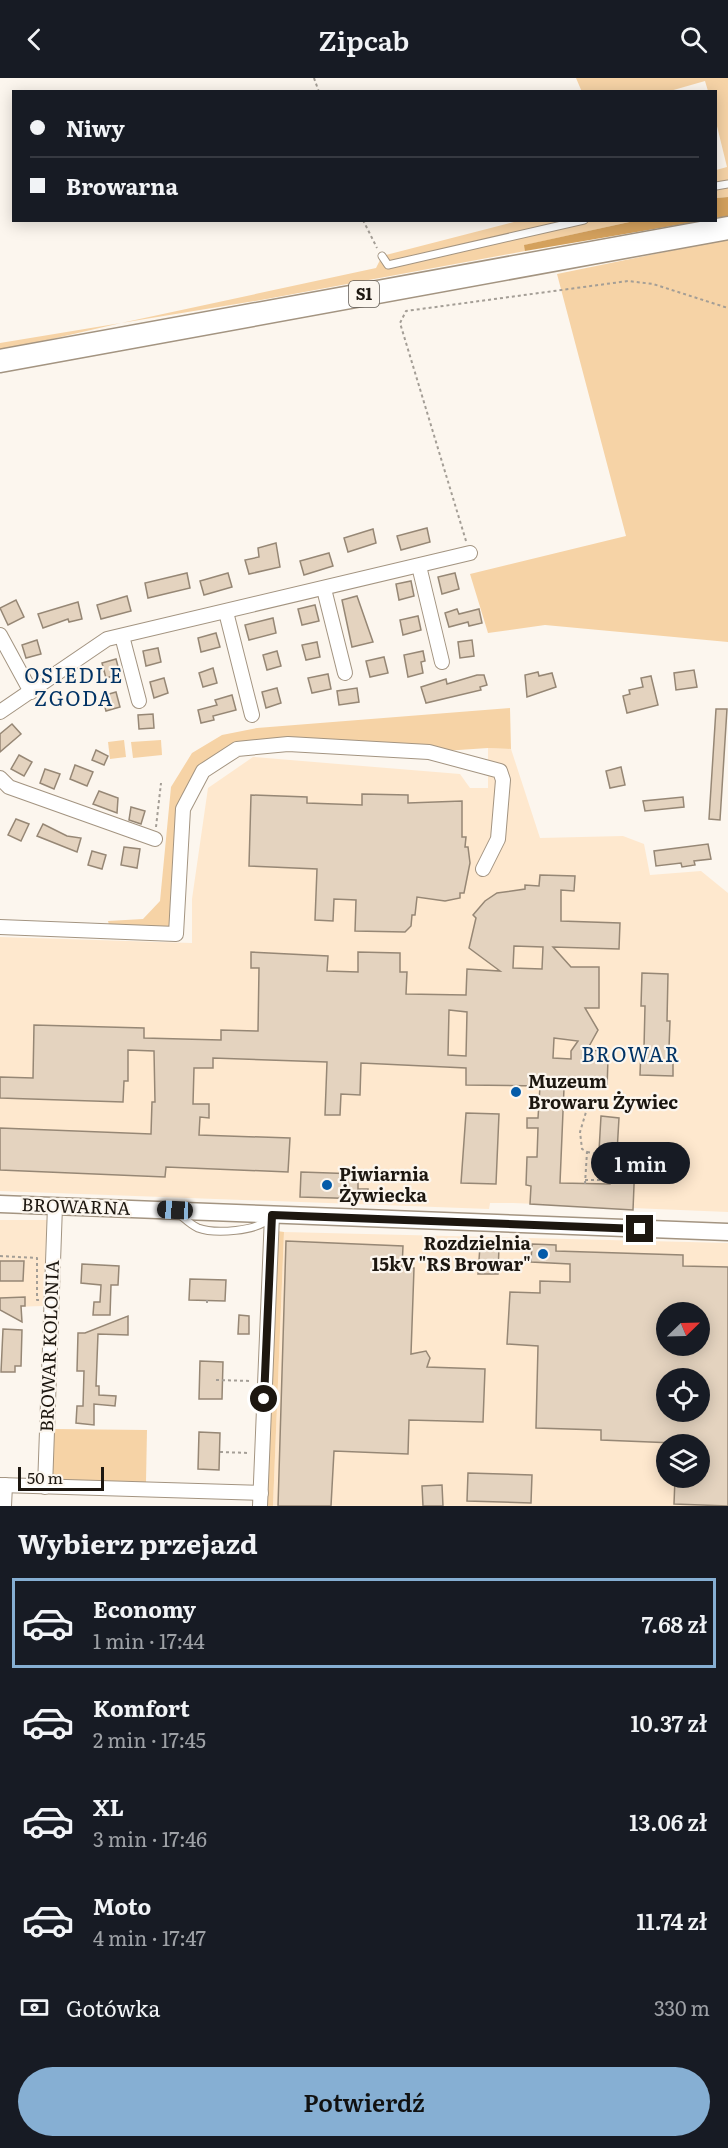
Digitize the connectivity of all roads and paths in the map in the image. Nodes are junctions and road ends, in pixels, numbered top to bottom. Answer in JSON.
{"nodes":[{"id":1,"x":364,"y":222,"type":"edge"},
{"id":2,"x":575,"y":222,"type":"edge"},
{"id":3,"x":728,"y":228,"type":"edge"},
{"id":4,"x":382,"y":256,"type":"joint"},
{"id":5,"x":728,"y":308,"type":"edge"},
{"id":6,"x":0,"y":361,"type":"edge"},
{"id":7,"x":470,"y":553,"type":"joint"},
{"id":8,"x":419,"y":566,"type":"junction"},
{"id":9,"x":324,"y":589,"type":"junction"},
{"id":10,"x":226,"y":612,"type":"junction"},
{"id":11,"x":0,"y":635,"type":"edge"},
{"id":12,"x":123,"y":636,"type":"junction"},
{"id":13,"x":442,"y":662,"type":"dead end"},
{"id":14,"x":345,"y":673,"type":"dead end"},
{"id":15,"x":31,"y":692,"type":"junction"},
{"id":16,"x":139,"y":701,"type":"dead end"},
{"id":17,"x":0,"y":712,"type":"edge"},
{"id":18,"x":252,"y":715,"type":"dead end"},
{"id":19,"x":0,"y":778,"type":"edge"},
{"id":20,"x":161,"y":783,"type":"dead end"},
{"id":21,"x":155,"y":838,"type":"joint"},
{"id":22,"x":483,"y":869,"type":"dead end"},
{"id":23,"x":0,"y":927,"type":"edge"},
{"id":24,"x":588,"y":1102,"type":"dead end"},
{"id":25,"x":587,"y":1152,"type":"junction"},
{"id":26,"x":605,"y":1170,"type":"junction"},
{"id":27,"x":611,"y":1170,"type":"dead end"},
{"id":28,"x":0,"y":1204,"type":"edge"},
{"id":29,"x":55,"y":1206,"type":"junction"},
{"id":30,"x":272,"y":1215,"type":"junction"},
{"id":31,"x":728,"y":1232,"type":"edge"},
{"id":32,"x":0,"y":1256,"type":"edge"},
{"id":33,"x":46,"y":1299,"type":"dead end"},
{"id":34,"x":207,"y":1300,"type":"dead end"},
{"id":35,"x":207,"y":1306,"type":"dead end"},
{"id":36,"x":216,"y":1380,"type":"dead end"},
{"id":37,"x":265,"y":1381,"type":"junction"},
{"id":38,"x":220,"y":1452,"type":"dead end"},
{"id":39,"x":262,"y":1454,"type":"junction"},
{"id":40,"x":2,"y":1485,"type":"edge"},
{"id":41,"x":45,"y":1487,"type":"junction"},
{"id":42,"x":260,"y":1499,"type":"edge"},
{"id":43,"x":4,"y":1506,"type":"edge"}],
"edges":[{"from":1,"to":4,"type":"path"},
{"from":2,"to":4,"type":"lane"},
{"from":3,"to":6,"type":"highway","number":"S1"},
{"from":5,"to":7,"type":"path"},
{"from":7,"to":8,"type":"street"},
{"from":8,"to":9,"type":"street"},
{"from":8,"to":13,"type":"street"},
{"from":9,"to":10,"type":"street"},
{"from":9,"to":14,"type":"street"},
{"from":10,"to":12,"type":"street"},
{"from":10,"to":18,"type":"street"},
{"from":11,"to":15,"type":"street"},
{"from":12,"to":15,"type":"street"},
{"from":12,"to":16,"type":"street"},
{"from":15,"to":17,"type":"street"},
{"from":19,"to":21,"type":"street"},
{"from":20,"to":21,"type":"path"},
{"from":22,"to":23,"type":"street"},
{"from":24,"to":25,"type":"path"},
{"from":25,"to":26,"type":"path"},
{"from":25,"to":26,"type":"path"},
{"from":26,"to":27,"type":"path"},
{"from":28,"to":29,"type":"street","name":"BROWARNA"},
{"from":29,"to":30,"type":"street","name":"BROWARNA"},
{"from":29,"to":41,"type":"street","name":"BROWAR KOLONIA"},
{"from":30,"to":31,"type":"street","name":"BROWARNA"},
{"from":30,"to":37,"type":"street"},
{"from":32,"to":33,"type":"path"},
{"from":34,"to":35,"type":"path"},
{"from":36,"to":37,"type":"path"},
{"from":37,"to":39,"type":"street"},
{"from":38,"to":39,"type":"path"},
{"from":39,"to":42,"type":"street"},
{"from":40,"to":41,"type":"street"},
{"from":40,"to":43,"type":"street"},
{"from":41,"to":42,"type":"street"}]}
